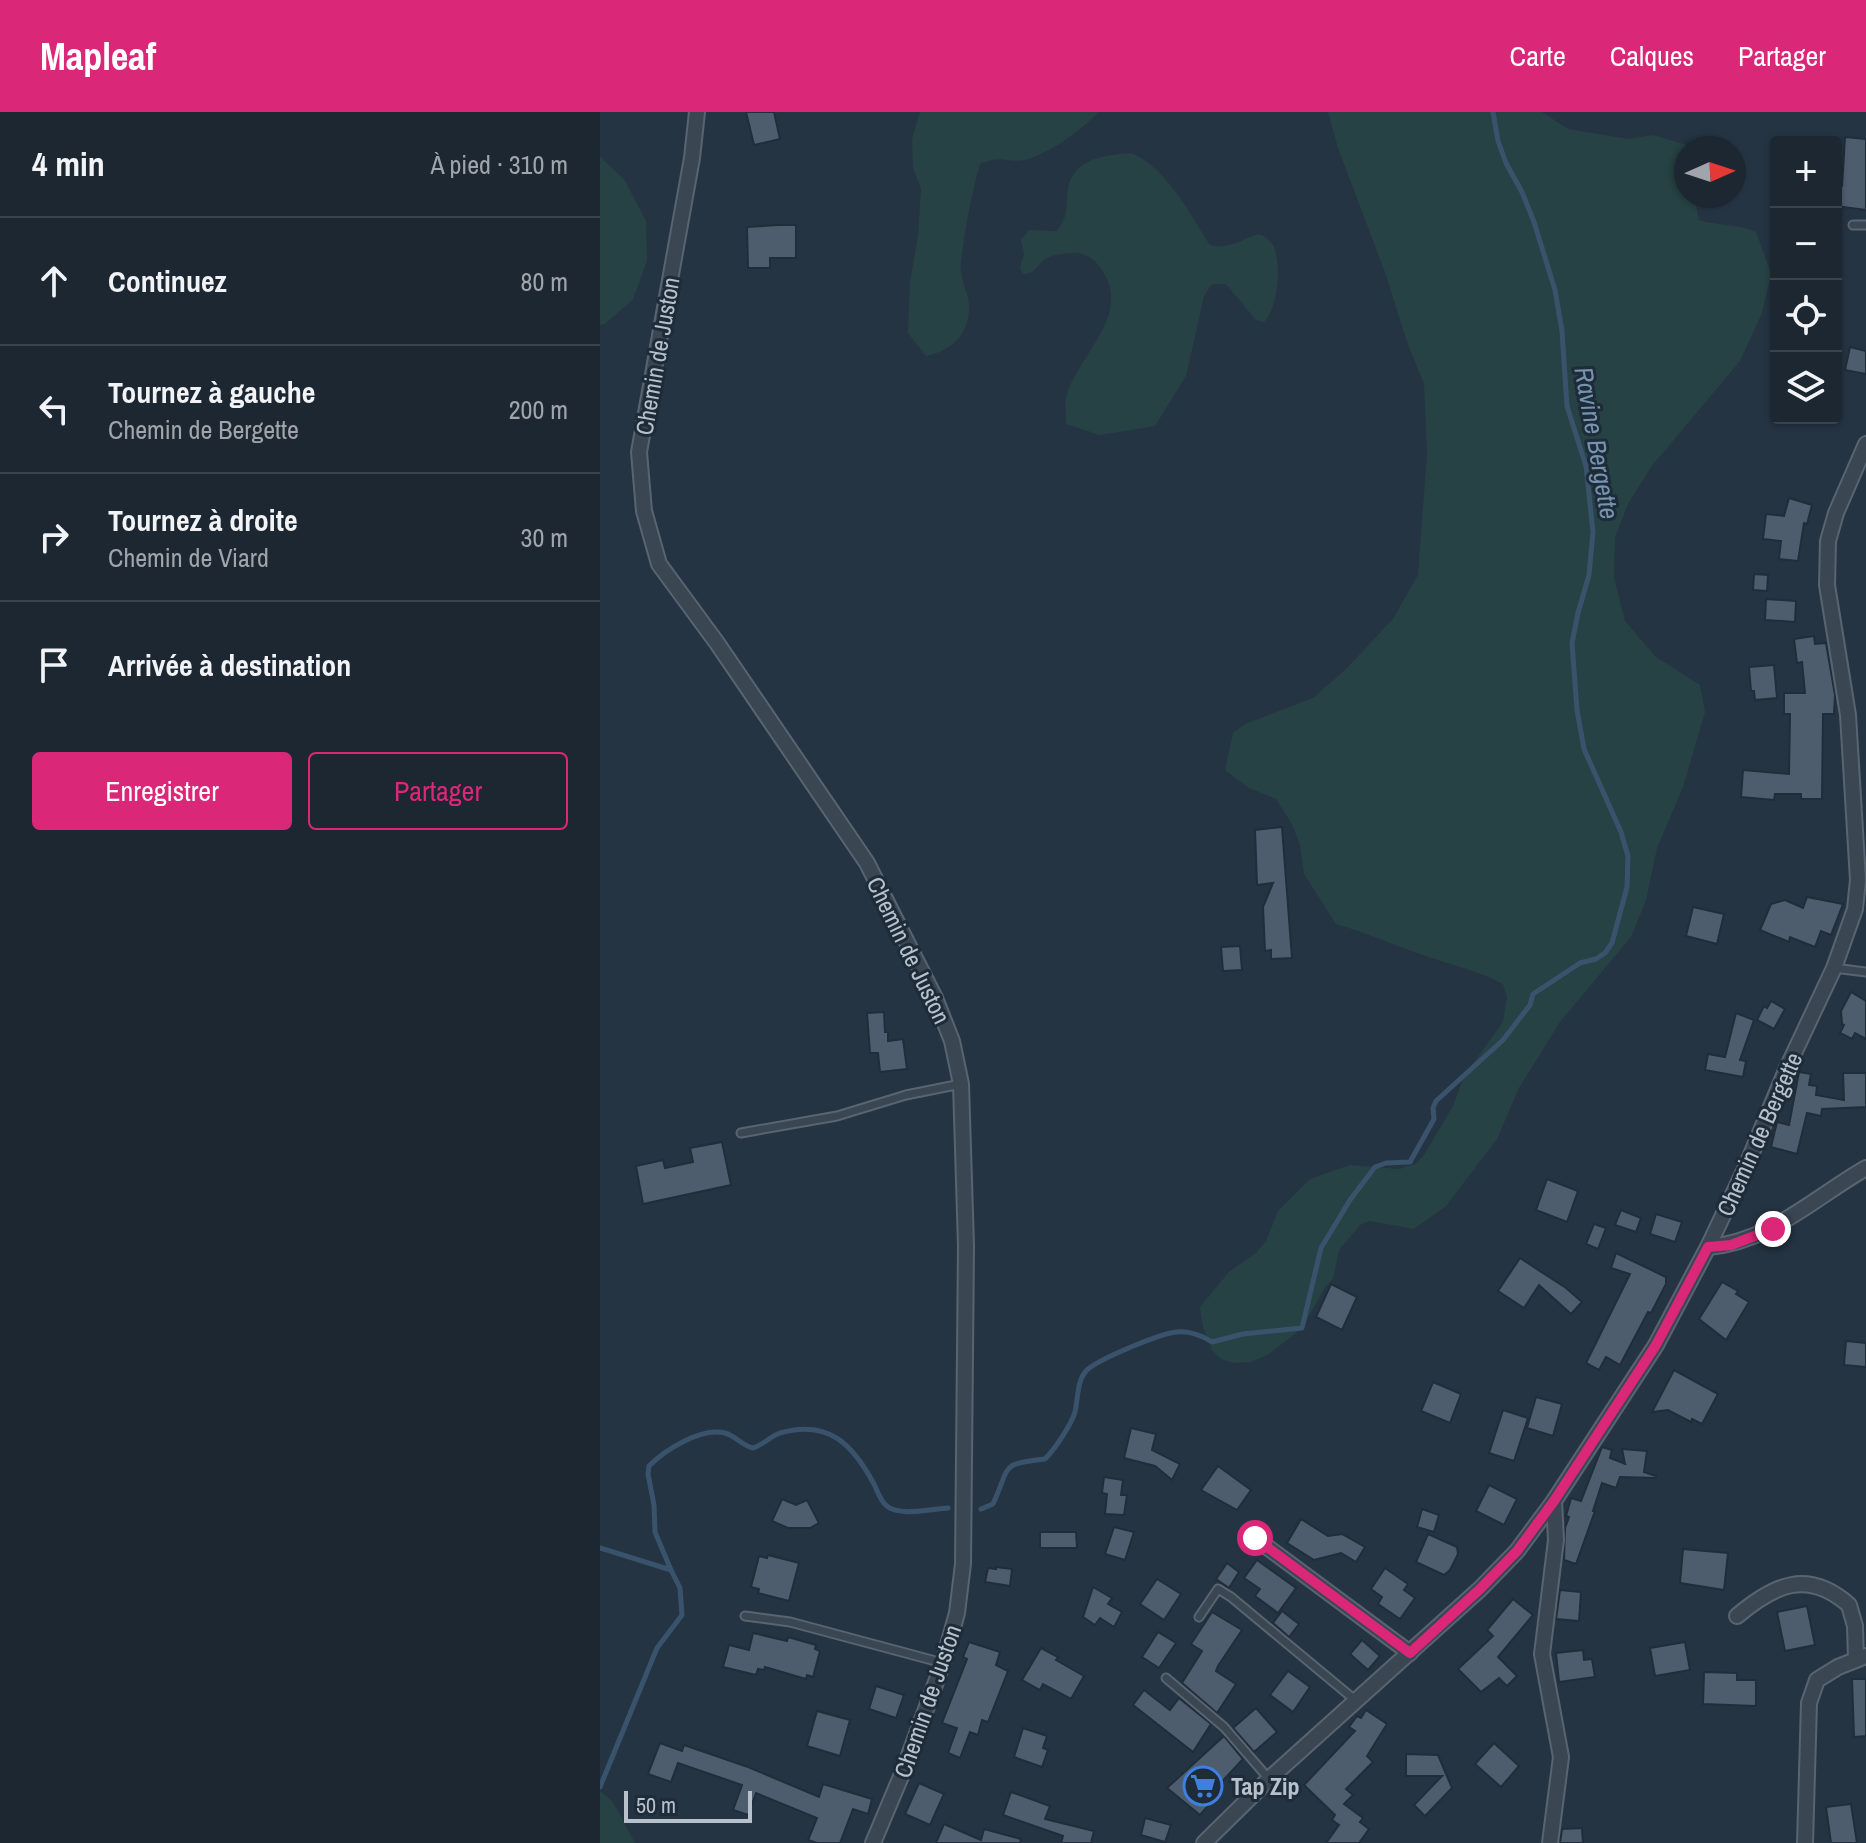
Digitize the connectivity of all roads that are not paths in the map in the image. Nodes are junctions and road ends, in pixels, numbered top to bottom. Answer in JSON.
{"nodes":[{"id":1,"x":697,"y":112,"type":"edge"},
{"id":2,"x":1853,"y":225,"type":"dead end"},
{"id":3,"x":1866,"y":225,"type":"edge"},
{"id":4,"x":1866,"y":444,"type":"edge"},
{"id":5,"x":1834,"y":968,"type":"junction"},
{"id":6,"x":1866,"y":972,"type":"edge"},
{"id":7,"x":961,"y":1084,"type":"junction"},
{"id":8,"x":741,"y":1133,"type":"dead end"},
{"id":9,"x":1866,"y":1168,"type":"edge"},
{"id":10,"x":1708,"y":1247,"type":"junction"},
{"id":11,"x":1554,"y":1501,"type":"junction"},
{"id":12,"x":1255,"y":1538,"type":"dead end"},
{"id":13,"x":745,"y":1616,"type":"dead end"},
{"id":14,"x":1737,"y":1616,"type":"dead end"},
{"id":15,"x":1199,"y":1617,"type":"dead end"},
{"id":16,"x":1410,"y":1653,"type":"junction"},
{"id":17,"x":1861,"y":1658,"type":"edge"},
{"id":18,"x":943,"y":1663,"type":"junction"},
{"id":19,"x":1166,"y":1678,"type":"dead end"},
{"id":20,"x":1355,"y":1700,"type":"junction"},
{"id":21,"x":1269,"y":1779,"type":"junction"},
{"id":22,"x":873,"y":1843,"type":"edge"},
{"id":23,"x":1204,"y":1843,"type":"edge"},
{"id":24,"x":1550,"y":1843,"type":"edge"},
{"id":25,"x":1805,"y":1843,"type":"edge"}],
"edges":[{"from":1,"to":7,"type":"street","name":"Chemin de Juston"},
{"from":2,"to":3,"type":"lane"},
{"from":4,"to":5,"type":"street","name":"Chemin de Bergette"},
{"from":5,"to":6,"type":"lane"},
{"from":5,"to":10,"type":"street","name":"Chemin de Bergette"},
{"from":7,"to":8,"type":"lane"},
{"from":7,"to":18,"type":"street","name":"Chemin de Juston"},
{"from":9,"to":10,"type":"street"},
{"from":10,"to":11,"type":"street","name":"Chemin de Bergette"},
{"from":11,"to":16,"type":"street","name":"Chemin de Bergette"},
{"from":11,"to":24,"type":"street"},
{"from":12,"to":16,"type":"street"},
{"from":13,"to":18,"type":"lane"},
{"from":14,"to":17,"type":"street"},
{"from":15,"to":20,"type":"lane"},
{"from":16,"to":20,"type":"street","name":"Chemin de Bergette"},
{"from":17,"to":25,"type":"street"},
{"from":18,"to":22,"type":"street","name":"Chemin de Juston"},
{"from":19,"to":21,"type":"lane"},
{"from":20,"to":21,"type":"street","name":"Chemin de Bergette"},
{"from":21,"to":23,"type":"street","name":"Chemin de Bergette"}]}
